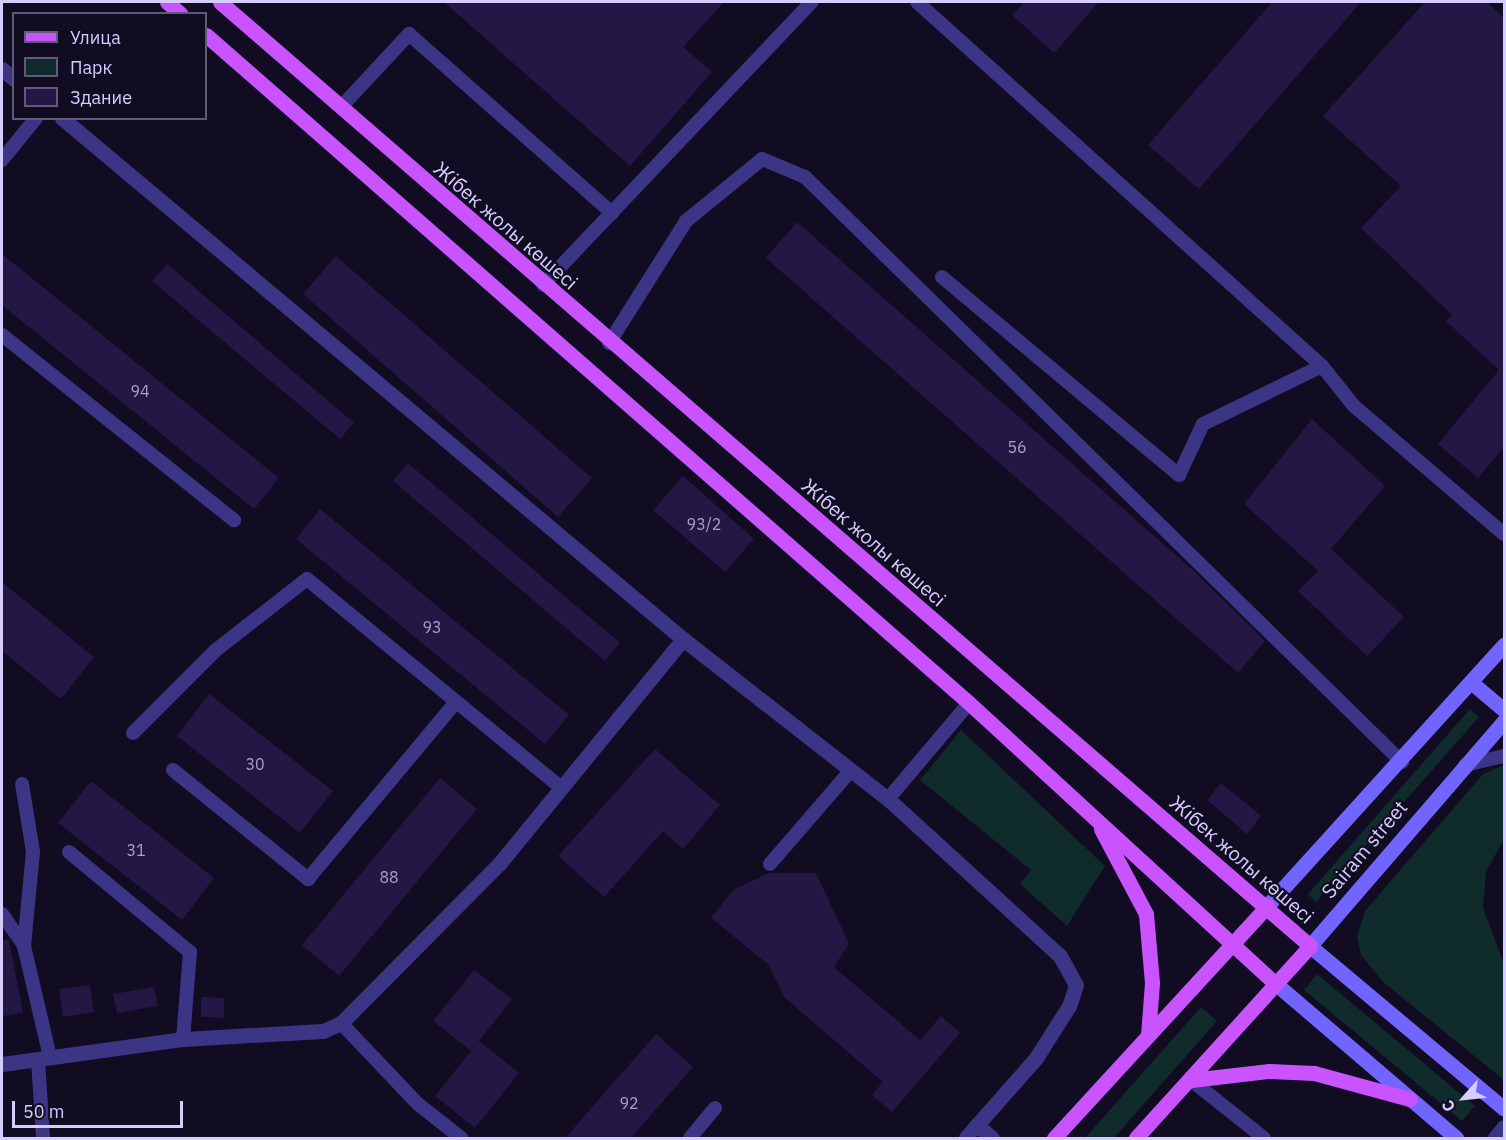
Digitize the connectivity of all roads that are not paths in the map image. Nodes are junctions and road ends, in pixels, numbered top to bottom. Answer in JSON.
{"nodes":[{"id":1,"x":167,"y":2,"type":"edge"},
{"id":2,"x":220,"y":2,"type":"edge"},
{"id":3,"x":812,"y":2,"type":"edge"},
{"id":4,"x":917,"y":2,"type":"edge"},
{"id":5,"x":179,"y":12,"type":"edge"},
{"id":6,"x":207,"y":36,"type":"edge"},
{"id":7,"x":341,"y":107,"type":"junction"},
{"id":8,"x":34,"y":120,"type":"edge"},
{"id":9,"x":64,"y":120,"type":"edge"},
{"id":10,"x":2,"y":160,"type":"edge"},
{"id":11,"x":612,"y":213,"type":"junction"},
{"id":12,"x":942,"y":277,"type":"dead end"},
{"id":13,"x":543,"y":285,"type":"junction"},
{"id":14,"x":2,"y":335,"type":"edge"},
{"id":15,"x":609,"y":343,"type":"junction"},
{"id":16,"x":1322,"y":366,"type":"junction"},
{"id":17,"x":234,"y":520,"type":"dead end"},
{"id":18,"x":1504,"y":534,"type":"edge"},
{"id":19,"x":683,"y":639,"type":"junction"},
{"id":20,"x":1504,"y":645,"type":"edge"},
{"id":21,"x":1472,"y":683,"type":"junction"},
{"id":22,"x":455,"y":703,"type":"junction"},
{"id":23,"x":969,"y":703,"type":"junction"},
{"id":24,"x":1504,"y":710,"type":"edge"},
{"id":25,"x":1504,"y":721,"type":"edge"},
{"id":26,"x":133,"y":733,"type":"dead end"},
{"id":27,"x":1504,"y":756,"type":"edge"},
{"id":28,"x":1402,"y":762,"type":"junction"},
{"id":29,"x":1465,"y":765,"type":"junction"},
{"id":30,"x":173,"y":770,"type":"dead end"},
{"id":31,"x":851,"y":770,"type":"junction"},
{"id":32,"x":22,"y":784,"type":"dead end"},
{"id":33,"x":559,"y":786,"type":"junction"},
{"id":34,"x":888,"y":800,"type":"junction"},
{"id":35,"x":1095,"y":819,"type":"junction"},
{"id":36,"x":69,"y":852,"type":"dead end"},
{"id":37,"x":771,"y":864,"type":"dead end"},
{"id":38,"x":1267,"y":906,"type":"junction"},
{"id":39,"x":2,"y":914,"type":"edge"},
{"id":40,"x":1232,"y":944,"type":"junction"},
{"id":41,"x":24,"y":946,"type":"junction"},
{"id":42,"x":1310,"y":946,"type":"junction"},
{"id":43,"x":1276,"y":984,"type":"junction"},
{"id":44,"x":341,"y":1023,"type":"junction"},
{"id":45,"x":1148,"y":1035,"type":"junction"},
{"id":46,"x":183,"y":1039,"type":"junction"},
{"id":47,"x":44,"y":1058,"type":"junction"},
{"id":48,"x":2,"y":1064,"type":"edge"},
{"id":49,"x":1191,"y":1080,"type":"junction"},
{"id":50,"x":1410,"y":1099,"type":"junction"},
{"id":51,"x":715,"y":1108,"type":"dead end"},
{"id":52,"x":1504,"y":1109,"type":"edge"},
{"id":53,"x":977,"y":1125,"type":"junction"},
{"id":54,"x":1504,"y":1127,"type":"edge"},
{"id":55,"x":43,"y":1138,"type":"edge"},
{"id":56,"x":461,"y":1138,"type":"edge"},
{"id":57,"x":690,"y":1138,"type":"edge"},
{"id":58,"x":966,"y":1138,"type":"edge"},
{"id":59,"x":992,"y":1138,"type":"edge"},
{"id":60,"x":1054,"y":1138,"type":"edge"},
{"id":61,"x":1137,"y":1138,"type":"edge"},
{"id":62,"x":1264,"y":1138,"type":"edge"},
{"id":63,"x":1456,"y":1138,"type":"edge"},
{"id":64,"x":1495,"y":1138,"type":"edge"}],
"edges":[{"from":1,"to":5,"type":"main road"},
{"from":2,"to":7,"type":"main road","name":"Жібек жолы көшесі"},
{"from":3,"to":11,"type":"lane"},
{"from":4,"to":16,"type":"lane"},
{"from":6,"to":23,"type":"main road"},
{"from":7,"to":11,"type":"lane"},
{"from":7,"to":13,"type":"main road","name":"Жібек жолы көшесі"},
{"from":8,"to":10,"type":"lane"},
{"from":9,"to":19,"type":"street"},
{"from":11,"to":13,"type":"lane"},
{"from":12,"to":16,"type":"lane"},
{"from":13,"to":15,"type":"main road","name":"Жібек жолы көшесі"},
{"from":14,"to":17,"type":"lane"},
{"from":15,"to":28,"type":"lane"},
{"from":15,"to":38,"type":"main road","name":"Жібек жолы көшесі"},
{"from":16,"to":18,"type":"lane"},
{"from":19,"to":31,"type":"street"},
{"from":19,"to":33,"type":"street"},
{"from":20,"to":21,"type":"main road","name":"Sairam street"},
{"from":21,"to":24,"type":"main road"},
{"from":21,"to":28,"type":"main road","name":"Sairam street"},
{"from":22,"to":26,"type":"lane"},
{"from":22,"to":30,"type":"lane"},
{"from":22,"to":33,"type":"lane"},
{"from":23,"to":34,"type":"lane"},
{"from":23,"to":35,"type":"main road"},
{"from":25,"to":29,"type":"main road","name":"Sairam street"},
{"from":27,"to":29,"type":"lane"},
{"from":28,"to":38,"type":"main road","name":"Sairam street"},
{"from":29,"to":42,"type":"main road","name":"Sairam street"},
{"from":31,"to":34,"type":"street"},
{"from":31,"to":37,"type":"lane"},
{"from":32,"to":41,"type":"lane"},
{"from":33,"to":44,"type":"street"},
{"from":34,"to":53,"type":"street"},
{"from":35,"to":40,"type":"main road"},
{"from":35,"to":45,"type":"main road"},
{"from":36,"to":46,"type":"lane"},
{"from":38,"to":40,"type":"main road"},
{"from":38,"to":42,"type":"main road","name":"Жібек жолы көшесі"},
{"from":39,"to":41,"type":"lane"},
{"from":40,"to":43,"type":"main road"},
{"from":40,"to":45,"type":"main road"},
{"from":41,"to":47,"type":"lane"},
{"from":42,"to":43,"type":"main road","name":"Sairam street"},
{"from":42,"to":52,"type":"main road","name":"Жібек жолы көшесі"},
{"from":43,"to":49,"type":"main road","name":"Sairam street"},
{"from":43,"to":50,"type":"main road"},
{"from":44,"to":46,"type":"street"},
{"from":44,"to":56,"type":"lane"},
{"from":45,"to":60,"type":"main road"},
{"from":46,"to":47,"type":"street"},
{"from":47,"to":48,"type":"street"},
{"from":47,"to":55,"type":"lane"},
{"from":49,"to":50,"type":"main road"},
{"from":49,"to":61,"type":"main road","name":"Sairam street"},
{"from":49,"to":62,"type":"lane"},
{"from":50,"to":63,"type":"main road"},
{"from":51,"to":57,"type":"lane"},
{"from":53,"to":58,"type":"lane"},
{"from":53,"to":59,"type":"street"},
{"from":54,"to":64,"type":"lane"}]}
